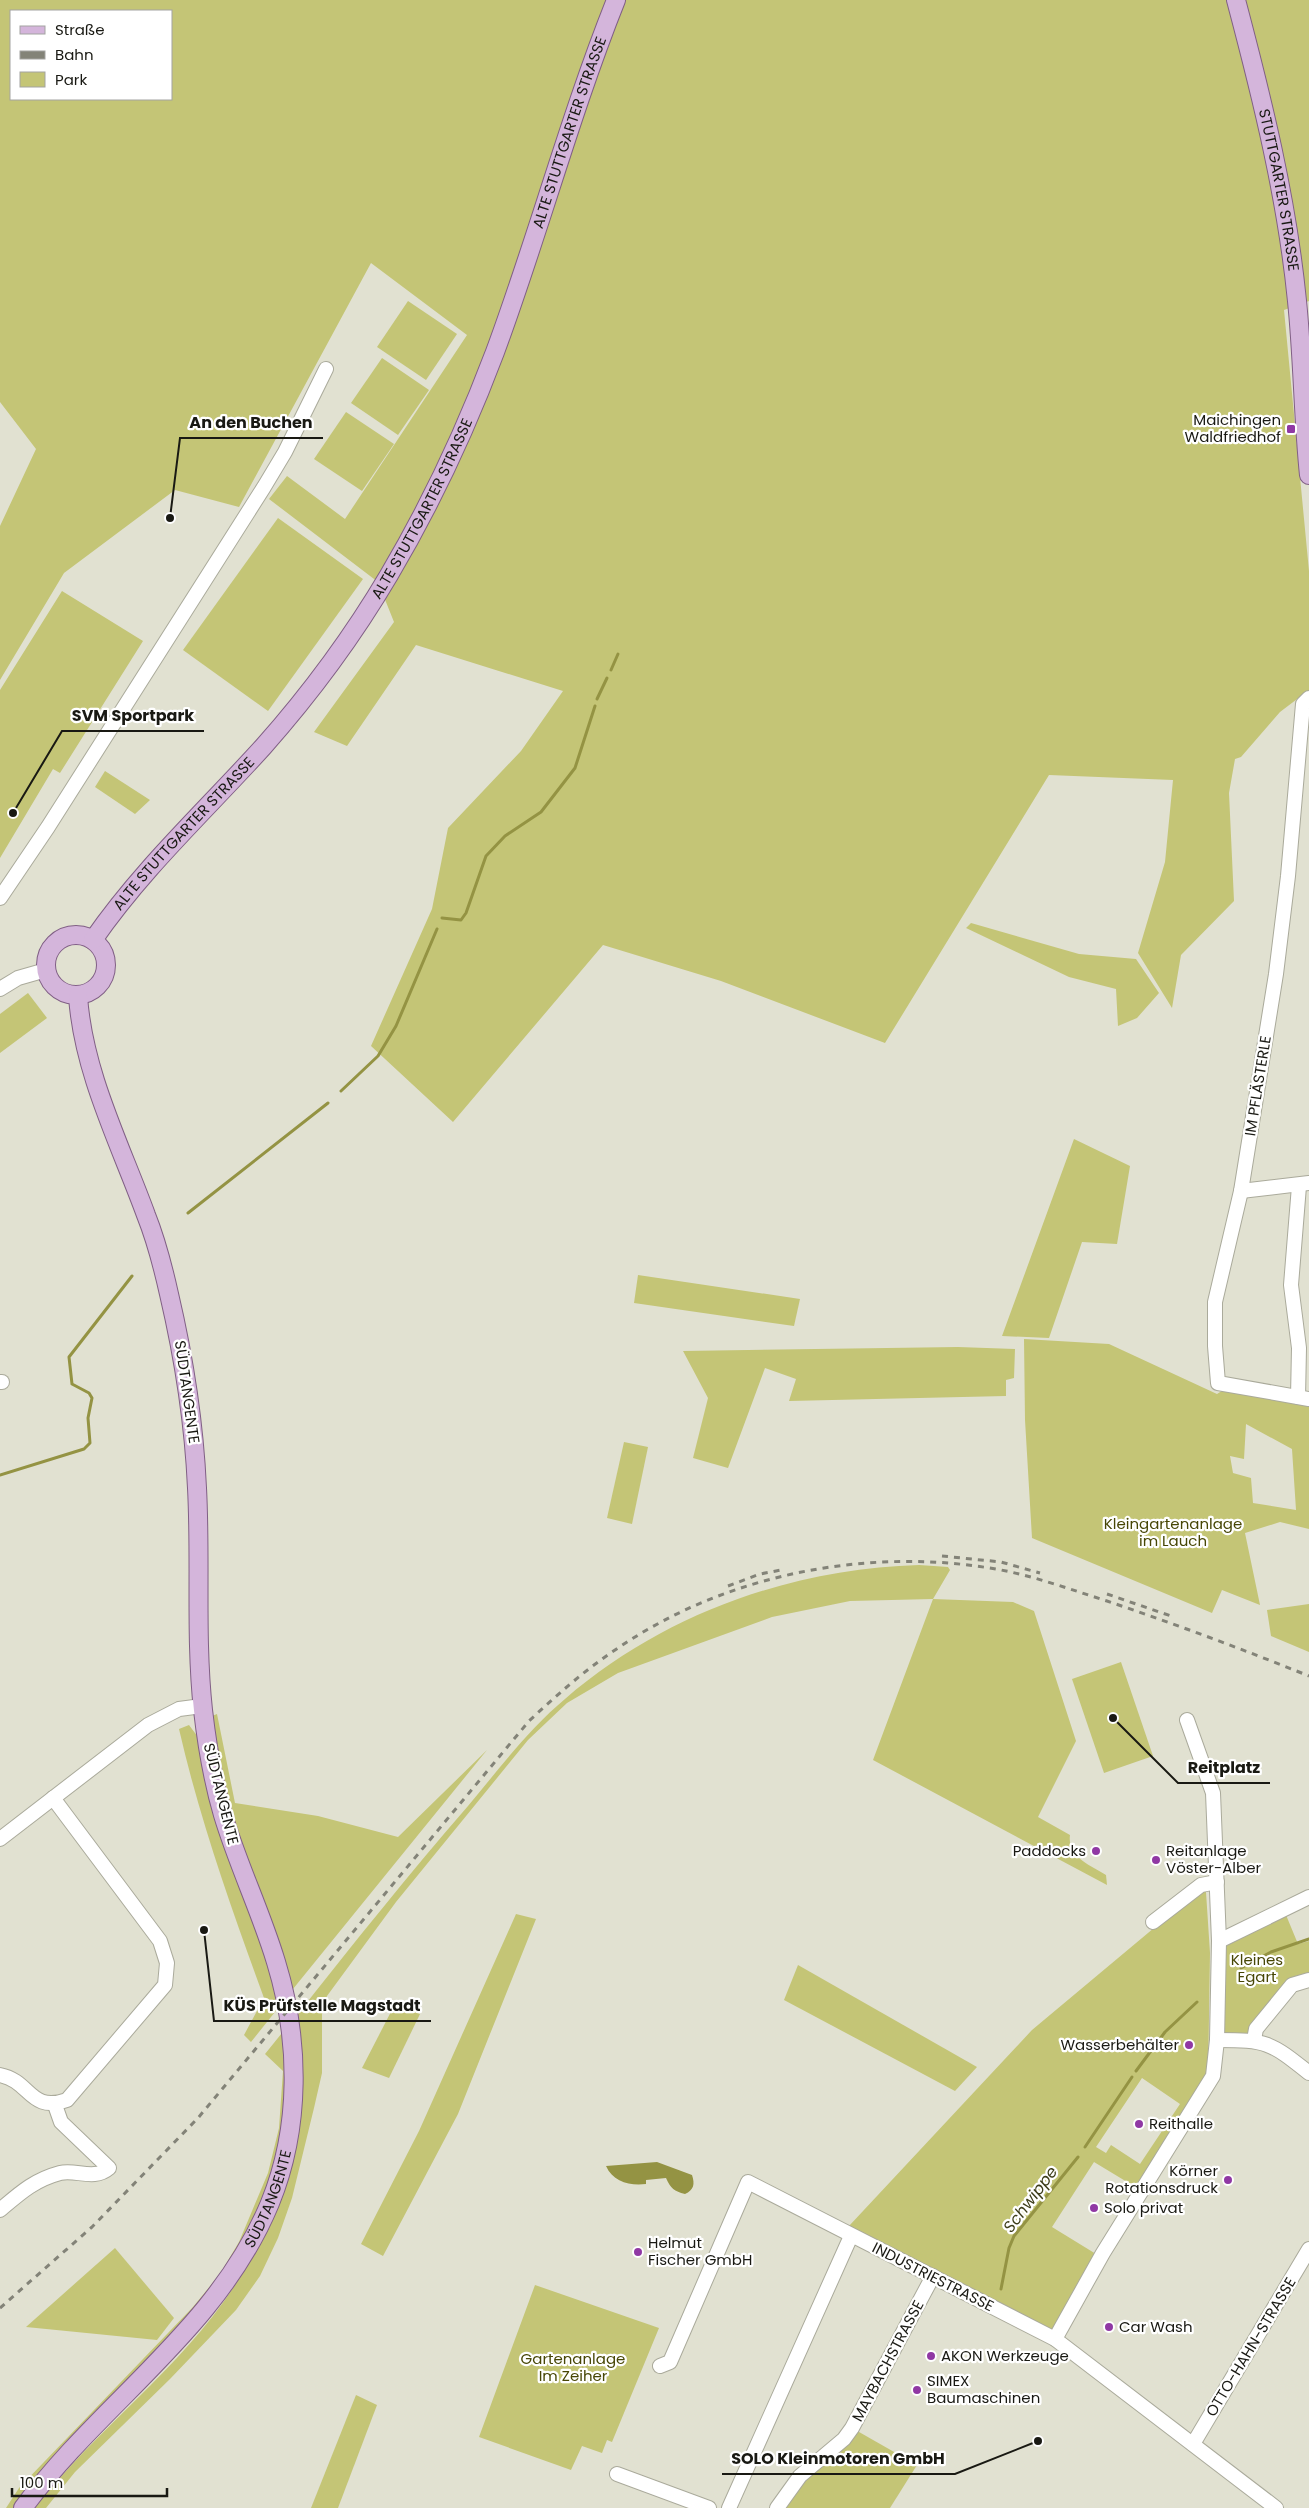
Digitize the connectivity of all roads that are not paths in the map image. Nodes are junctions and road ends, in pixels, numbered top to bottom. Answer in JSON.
{"nodes":[{"id":1,"x":616,"y":0,"type":"edge"},
{"id":2,"x":1236,"y":0,"type":"edge"},
{"id":3,"x":326,"y":368,"type":"dead end"},
{"id":4,"x":1307,"y":382,"type":"edge"},
{"id":5,"x":1309,"y":475,"type":"edge"},
{"id":6,"x":1309,"y":698,"type":"edge"},
{"id":7,"x":0,"y":898,"type":"edge"},
{"id":8,"x":93,"y":940,"type":"junction"},
{"id":9,"x":46,"y":970,"type":"junction"},
{"id":10,"x":0,"y":989,"type":"edge"},
{"id":11,"x":78,"y":996,"type":"junction"},
{"id":12,"x":1304,"y":1185,"type":"edge"},
{"id":13,"x":1240,"y":1190,"type":"junction"},
{"id":14,"x":1304,"y":1398,"type":"edge"},
{"id":15,"x":202,"y":1706,"type":"junction"},
{"id":16,"x":1187,"y":1720,"type":"dead end"},
{"id":17,"x":53,"y":1798,"type":"junction"},
{"id":18,"x":0,"y":1839,"type":"edge"},
{"id":19,"x":1217,"y":1882,"type":"junction"},
{"id":20,"x":1309,"y":1896,"type":"edge"},
{"id":21,"x":1153,"y":1922,"type":"dead end"},
{"id":22,"x":1219,"y":1941,"type":"junction"},
{"id":23,"x":1309,"y":1980,"type":"edge"},
{"id":24,"x":1217,"y":2040,"type":"junction"},
{"id":25,"x":1254,"y":2040,"type":"junction"},
{"id":26,"x":1309,"y":2073,"type":"edge"},
{"id":27,"x":0,"y":2075,"type":"edge"},
{"id":28,"x":55,"y":2105,"type":"junction"},
{"id":29,"x":0,"y":2210,"type":"edge"},
{"id":30,"x":851,"y":2236,"type":"junction"},
{"id":31,"x":1309,"y":2249,"type":"edge"},
{"id":32,"x":933,"y":2276,"type":"junction"},
{"id":33,"x":1055,"y":2338,"type":"junction"},
{"id":34,"x":660,"y":2366,"type":"dead end"},
{"id":35,"x":1194,"y":2444,"type":"junction"},
{"id":36,"x":617,"y":2474,"type":"dead end"},
{"id":37,"x":23,"y":2508,"type":"edge"},
{"id":38,"x":709,"y":2508,"type":"edge"},
{"id":39,"x":729,"y":2508,"type":"edge"},
{"id":40,"x":777,"y":2508,"type":"edge"},
{"id":41,"x":1276,"y":2508,"type":"edge"}],
"edges":[{"from":1,"to":8,"type":"main road","name":"ALTE STUTTGARTER STRASSE"},
{"from":2,"to":4,"type":"main road","name":"STUTTGARTER STRASSE"},
{"from":3,"to":7,"type":"street"},
{"from":4,"to":5,"type":"main road","name":"STUTTGARTER STRASSE"},
{"from":6,"to":13,"type":"street","name":"IM PFLÄSTERLE"},
{"from":8,"to":9,"type":"main road"},
{"from":8,"to":11,"type":"main road"},
{"from":9,"to":10,"type":"street"},
{"from":9,"to":11,"type":"main road"},
{"from":11,"to":15,"type":"main road","name":"SÜDTANGENTE"},
{"from":12,"to":13,"type":"street"},
{"from":12,"to":14,"type":"street"},
{"from":13,"to":14,"type":"street","name":"IM PFLÄSTERLE"},
{"from":15,"to":17,"type":"street"},
{"from":15,"to":37,"type":"main road","name":"SÜDTANGENTE"},
{"from":16,"to":19,"type":"street"},
{"from":17,"to":18,"type":"street"},
{"from":17,"to":28,"type":"street"},
{"from":19,"to":21,"type":"street"},
{"from":19,"to":22,"type":"street"},
{"from":20,"to":22,"type":"street"},
{"from":22,"to":24,"type":"street"},
{"from":23,"to":25,"type":"street"},
{"from":24,"to":25,"type":"street"},
{"from":24,"to":33,"type":"street"},
{"from":25,"to":26,"type":"street"},
{"from":27,"to":28,"type":"street"},
{"from":28,"to":29,"type":"street"},
{"from":30,"to":32,"type":"street","name":"INDUSTRIESTRASSE"},
{"from":30,"to":34,"type":"street","name":"INDUSTRIESTRASSE"},
{"from":30,"to":39,"type":"street"},
{"from":31,"to":35,"type":"street","name":"OTTO-HAHN-STRASSE"},
{"from":32,"to":33,"type":"street","name":"INDUSTRIESTRASSE"},
{"from":32,"to":40,"type":"street","name":"MAYBACHSTRASSE"},
{"from":33,"to":35,"type":"street","name":"INDUSTRIESTRASSE"},
{"from":35,"to":41,"type":"street","name":"INDUSTRIESTRASSE"},
{"from":36,"to":38,"type":"street"}]}
